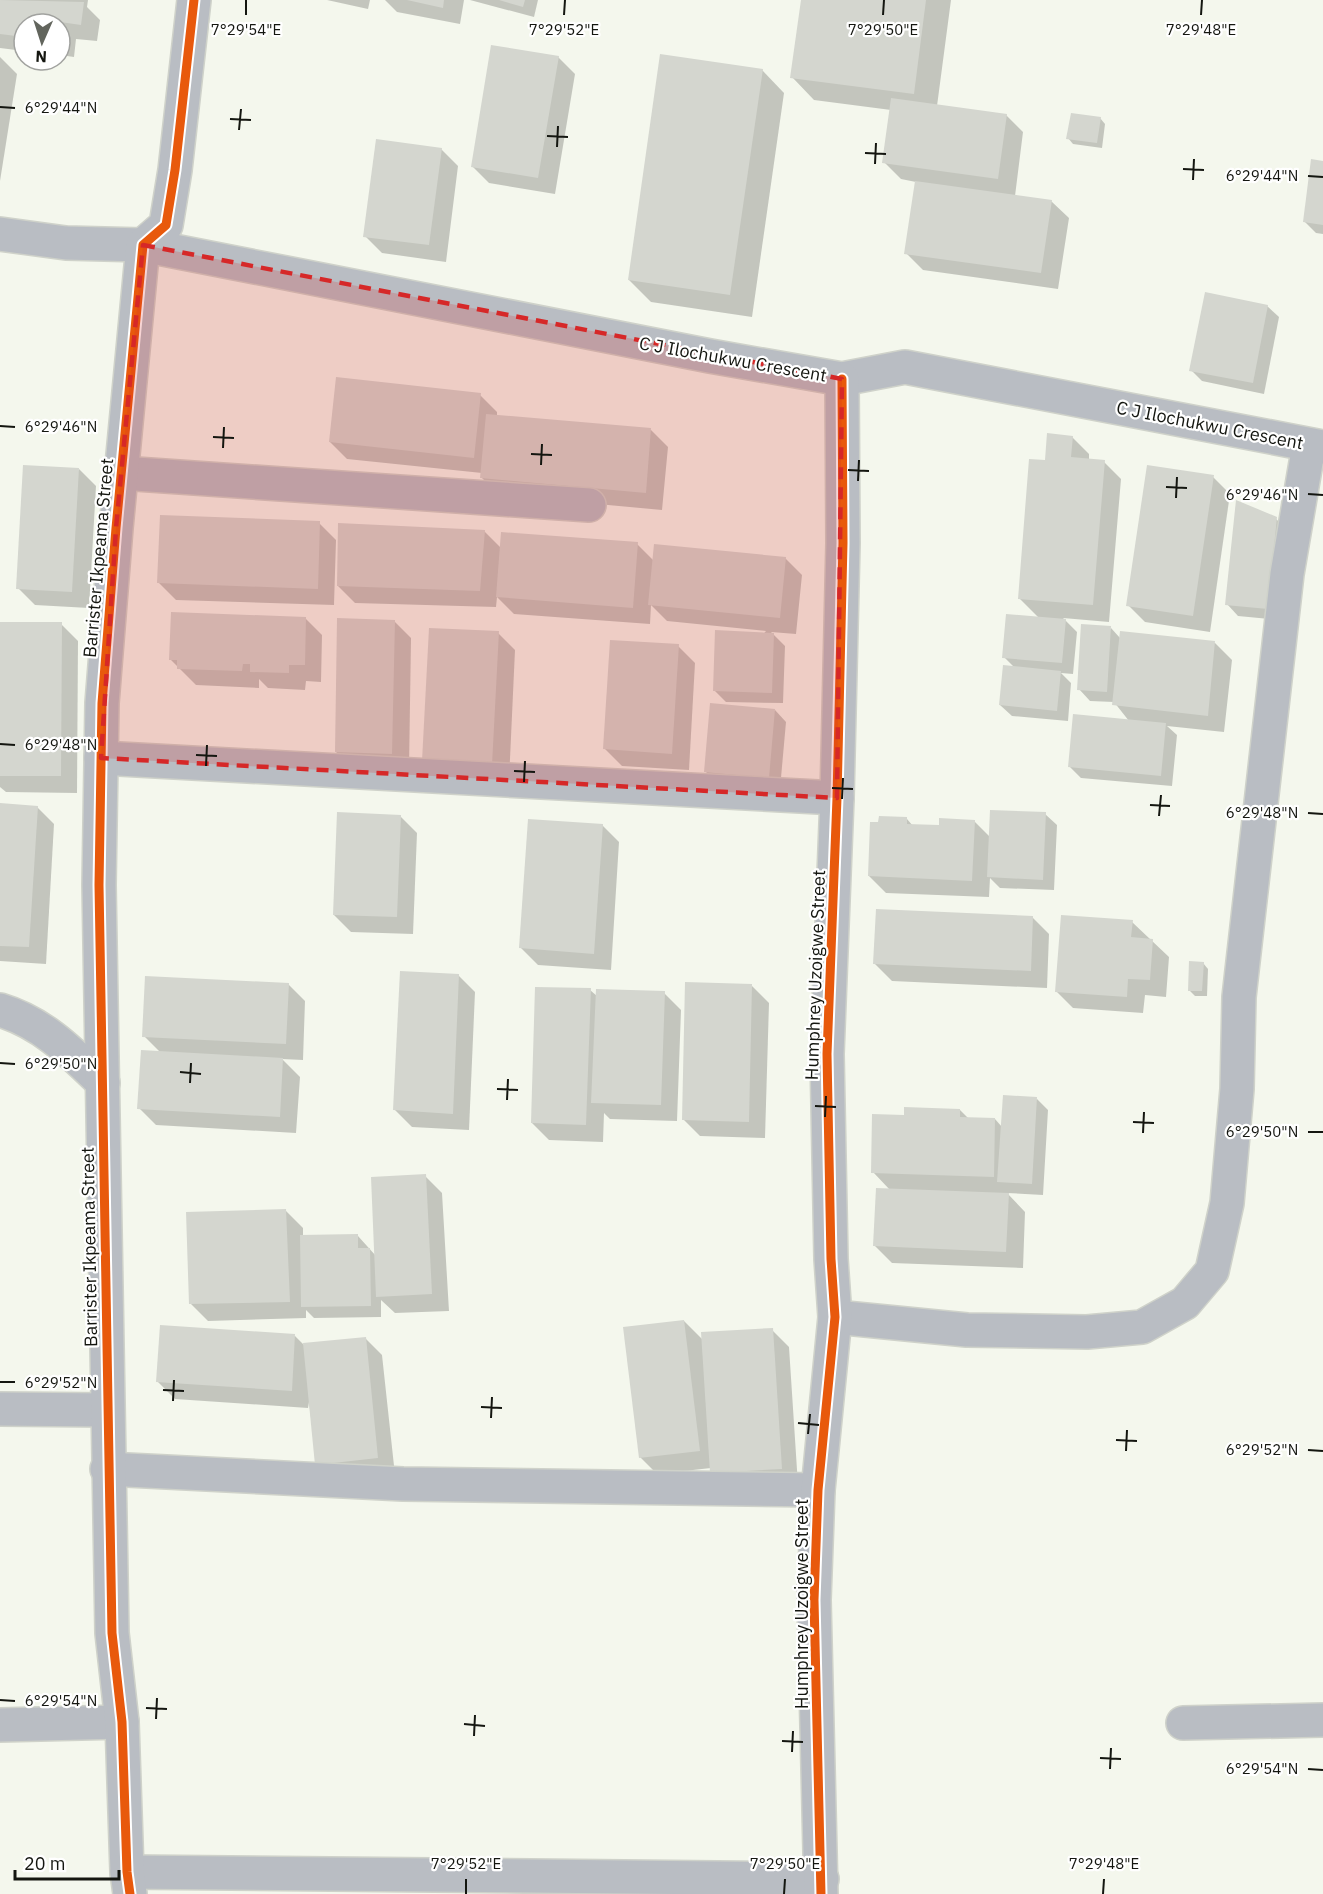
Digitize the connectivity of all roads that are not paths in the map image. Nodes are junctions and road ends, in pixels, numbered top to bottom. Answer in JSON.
{"nodes":[{"id":1,"x":194,"y":0,"type":"edge"},
{"id":2,"x":0,"y":234,"type":"edge"},
{"id":3,"x":142,"y":245,"type":"junction"},
{"id":4,"x":842,"y":379,"type":"junction"},
{"id":5,"x":1316,"y":446,"type":"edge"},
{"id":6,"x":121,"y":473,"type":"junction"},
{"id":7,"x":589,"y":506,"type":"dead end"},
{"id":8,"x":101,"y":758,"type":"junction"},
{"id":9,"x":837,"y":798,"type":"junction"},
{"id":10,"x":0,"y":1010,"type":"edge"},
{"id":11,"x":103,"y":1083,"type":"junction"},
{"id":12,"x":835,"y":1317,"type":"junction"},
{"id":13,"x":0,"y":1409,"type":"edge"},
{"id":14,"x":107,"y":1410,"type":"junction"},
{"id":15,"x":107,"y":1469,"type":"junction"},
{"id":16,"x":818,"y":1490,"type":"junction"},
{"id":17,"x":1323,"y":1720,"type":"edge"},
{"id":18,"x":122,"y":1722,"type":"junction"},
{"id":19,"x":1184,"y":1723,"type":"dead end"},
{"id":20,"x":0,"y":1725,"type":"edge"},
{"id":21,"x":128,"y":1883,"type":"edge"},
{"id":22,"x":821,"y":1886,"type":"edge"}],
"edges":[{"from":1,"to":3,"type":"street"},
{"from":2,"to":3,"type":"street","name":"C J Ilochukwu Crescent"},
{"from":3,"to":4,"type":"street","name":"C J Ilochukwu Crescent"},
{"from":3,"to":6,"type":"street","name":"Barrister Ikpeama Street"},
{"from":4,"to":5,"type":"street","name":"C J Ilochukwu Crescent"},
{"from":4,"to":9,"type":"street","name":"Humphrey Uzoigwe Street"},
{"from":5,"to":12,"type":"street"},
{"from":6,"to":7,"type":"street"},
{"from":6,"to":8,"type":"street","name":"Barrister Ikpeama Street"},
{"from":8,"to":9,"type":"street"},
{"from":8,"to":11,"type":"street","name":"Barrister Ikpeama Street"},
{"from":9,"to":12,"type":"street","name":"Humphrey Uzoigwe Street"},
{"from":10,"to":11,"type":"street"},
{"from":11,"to":14,"type":"street","name":"Barrister Ikpeama Street"},
{"from":12,"to":16,"type":"street","name":"Humphrey Uzoigwe Street"},
{"from":13,"to":14,"type":"street"},
{"from":14,"to":15,"type":"street","name":"Barrister Ikpeama Street"},
{"from":15,"to":16,"type":"street"},
{"from":15,"to":18,"type":"street","name":"Barrister Ikpeama Street"},
{"from":16,"to":22,"type":"street","name":"Humphrey Uzoigwe Street"},
{"from":17,"to":19,"type":"street"},
{"from":18,"to":20,"type":"street"},
{"from":18,"to":21,"type":"street","name":"Barrister Ikpeama Street"},
{"from":21,"to":22,"type":"street"}]}
